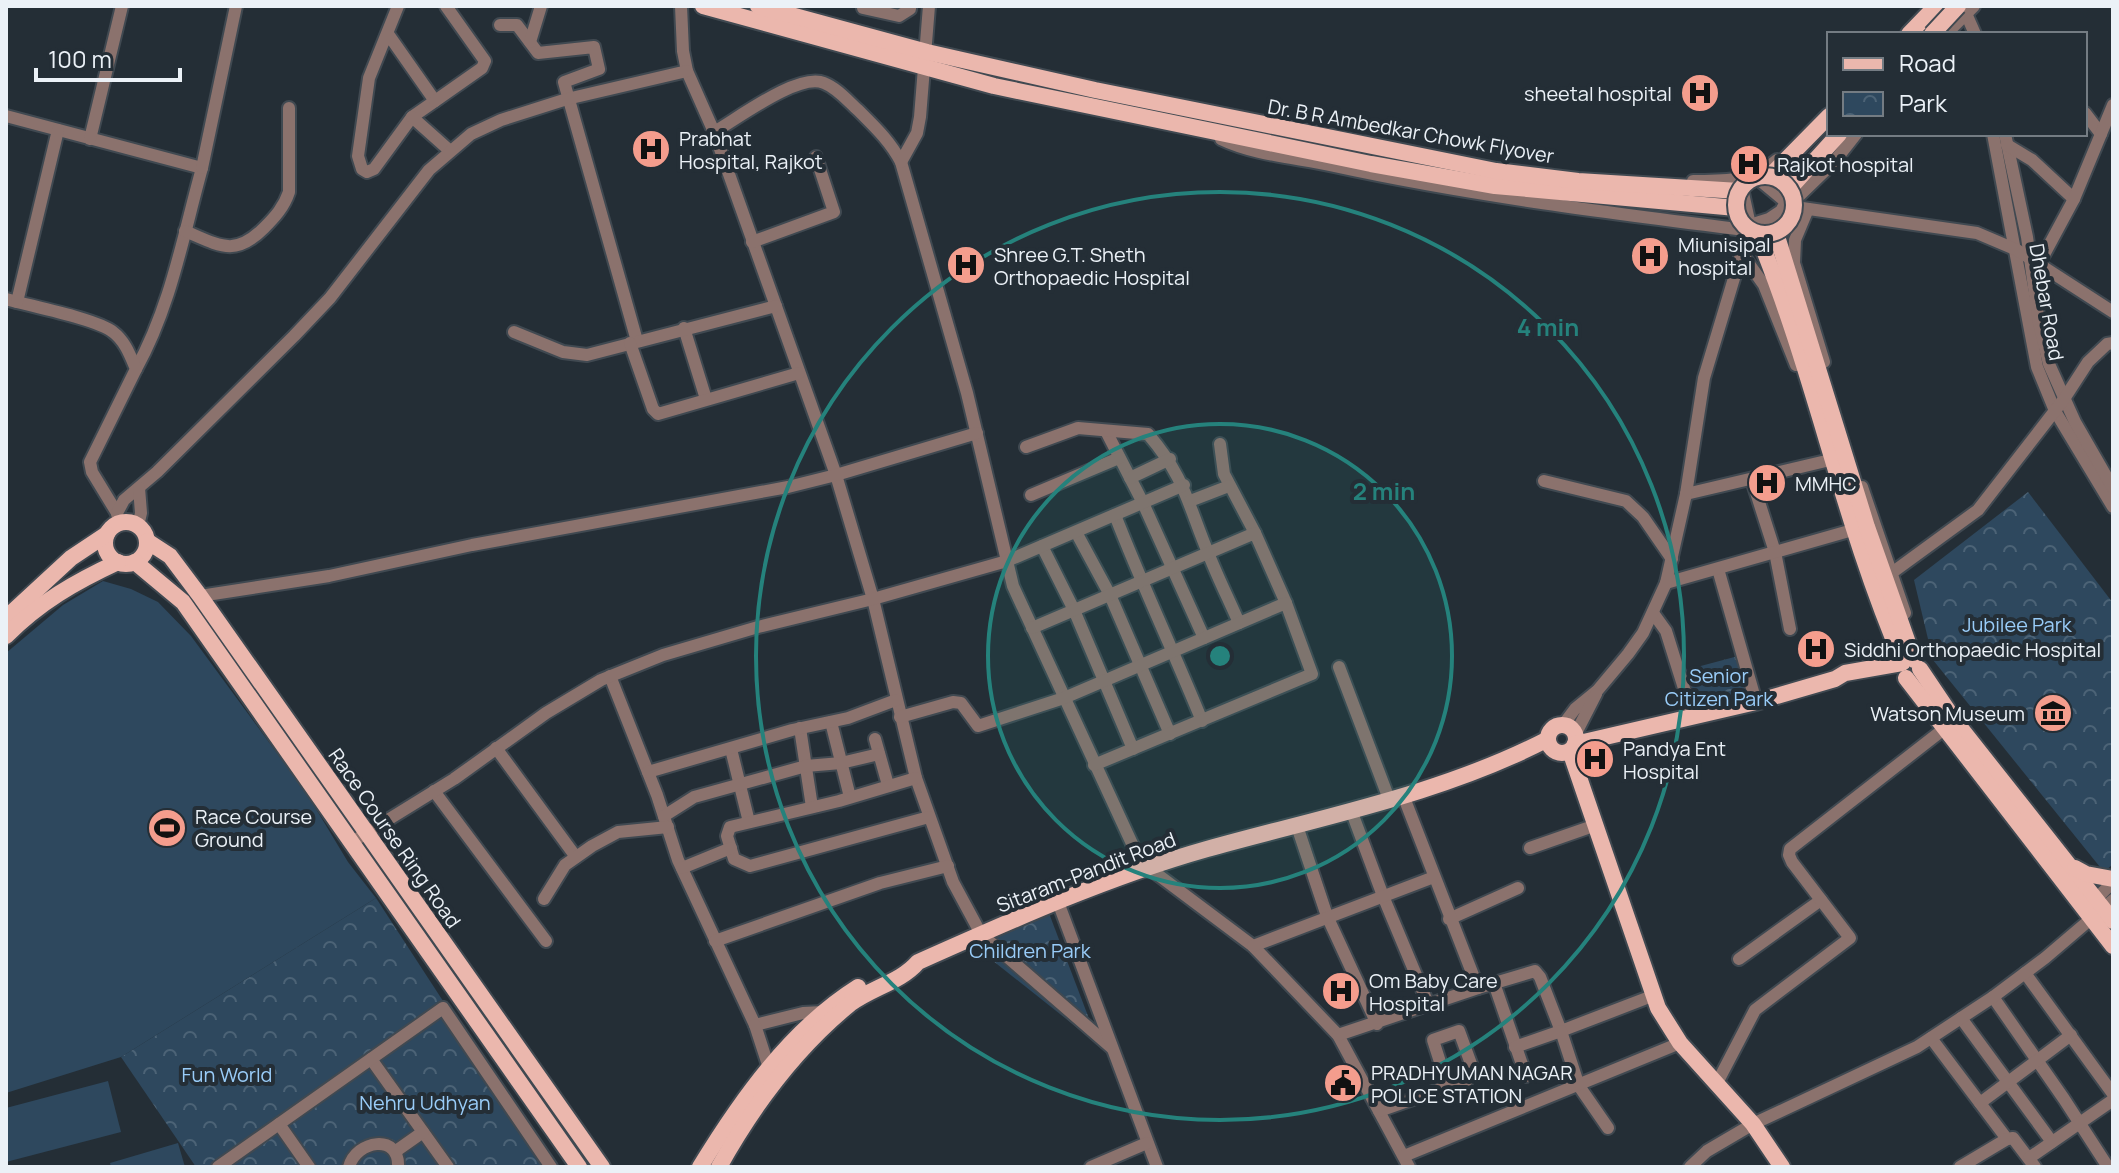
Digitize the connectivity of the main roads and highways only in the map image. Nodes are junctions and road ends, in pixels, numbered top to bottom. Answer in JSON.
{"nodes":[{"id":1,"x":703,"y":6,"type":"edge"},
{"id":2,"x":758,"y":6,"type":"edge"},
{"id":3,"x":1936,"y":6,"type":"edge"},
{"id":4,"x":1963,"y":15,"type":"edge"},
{"id":5,"x":1911,"y":32,"type":"edge"},
{"id":6,"x":1935,"y":32,"type":"edge"},
{"id":7,"x":926,"y":59,"type":"junction"},
{"id":8,"x":1827,"y":118,"type":"edge"},
{"id":9,"x":1221,"y":125,"type":"junction"},
{"id":10,"x":1837,"y":136,"type":"edge"},
{"id":11,"x":1770,"y":176,"type":"junction"},
{"id":12,"x":1743,"y":182,"type":"junction"},
{"id":13,"x":1788,"y":195,"type":"junction"},
{"id":14,"x":1736,"y":208,"type":"junction"},
{"id":15,"x":1754,"y":229,"type":"junction"},
{"id":16,"x":1776,"y":233,"type":"junction"},
{"id":17,"x":114,"y":524,"type":"junction"},
{"id":18,"x":147,"y":541,"type":"junction"},
{"id":19,"x":126,"y":562,"type":"junction"},
{"id":20,"x":6,"y":618,"type":"edge"},
{"id":21,"x":1894,"y":626,"type":"junction"},
{"id":22,"x":6,"y":636,"type":"edge"},
{"id":23,"x":1907,"y":667,"type":"junction"},
{"id":24,"x":1950,"y":725,"type":"junction"},
{"id":25,"x":1564,"y":741,"type":"junction"},
{"id":26,"x":2070,"y":866,"type":"junction"},
{"id":27,"x":2113,"y":880,"type":"edge"},
{"id":28,"x":2098,"y":912,"type":"edge"},
{"id":29,"x":2113,"y":946,"type":"edge"},
{"id":30,"x":918,"y":962,"type":"junction"},
{"id":31,"x":774,"y":1072,"type":"junction"},
{"id":32,"x":579,"y":1167,"type":"edge"},
{"id":33,"x":602,"y":1167,"type":"edge"},
{"id":34,"x":700,"y":1167,"type":"edge"},
{"id":35,"x":719,"y":1167,"type":"edge"},
{"id":36,"x":1782,"y":1167,"type":"edge"}],
"edges":[{"from":1,"to":7,"type":"main road"},
{"from":2,"to":7,"type":"main road"},
{"from":3,"to":5,"type":"main road"},
{"from":4,"to":6,"type":"main road","bridge":true},
{"from":7,"to":9,"type":"main road"},
{"from":8,"to":11,"type":"main road","name":"Dr. B R Ambedkar Chowk Flyover"},
{"from":9,"to":12,"type":"main road","name":"Dr. B R Ambedkar Chowk Flyover"},
{"from":9,"to":14,"type":"main road","name":"Dr. B R Ambedkar Chowk Flyover"},
{"from":10,"to":13,"type":"main road"},
{"from":11,"to":12,"type":"main road","name":"Dr. B R Ambedkar Chowk Flyover","bridge":true},
{"from":11,"to":13,"type":"main road","bridge":true},
{"from":12,"to":14,"type":"main road","bridge":true},
{"from":13,"to":16,"type":"main road","bridge":true},
{"from":14,"to":15,"type":"main road","bridge":true},
{"from":15,"to":16,"type":"main road","bridge":true},
{"from":15,"to":21,"type":"main road"},
{"from":16,"to":21,"type":"main road"},
{"from":17,"to":18,"type":"main road"},
{"from":17,"to":19,"type":"main road"},
{"from":17,"to":20,"type":"main road"},
{"from":18,"to":19,"type":"main road"},
{"from":18,"to":33,"type":"main road","name":"Race Course Ring Road"},
{"from":19,"to":22,"type":"main road"},
{"from":19,"to":32,"type":"main road","name":"Race Course Ring Road"},
{"from":21,"to":23,"type":"main road"},
{"from":23,"to":24,"type":"main road"},
{"from":23,"to":25,"type":"main road","name":"Sitaram-Pandit Road"},
{"from":24,"to":26,"type":"main road"},
{"from":24,"to":28,"type":"main road"},
{"from":25,"to":30,"type":"main road","name":"Sitaram-Pandit Road"},
{"from":25,"to":36,"type":"main road"},
{"from":26,"to":27,"type":"main road"},
{"from":26,"to":28,"type":"main road"},
{"from":28,"to":29,"type":"main road"},
{"from":30,"to":31,"type":"main road","name":"Sitaram-Pandit Road"},
{"from":30,"to":31,"type":"main road"},
{"from":31,"to":34,"type":"main road"},
{"from":31,"to":35,"type":"main road","name":"Sitaram-Pandit Road"}]}
